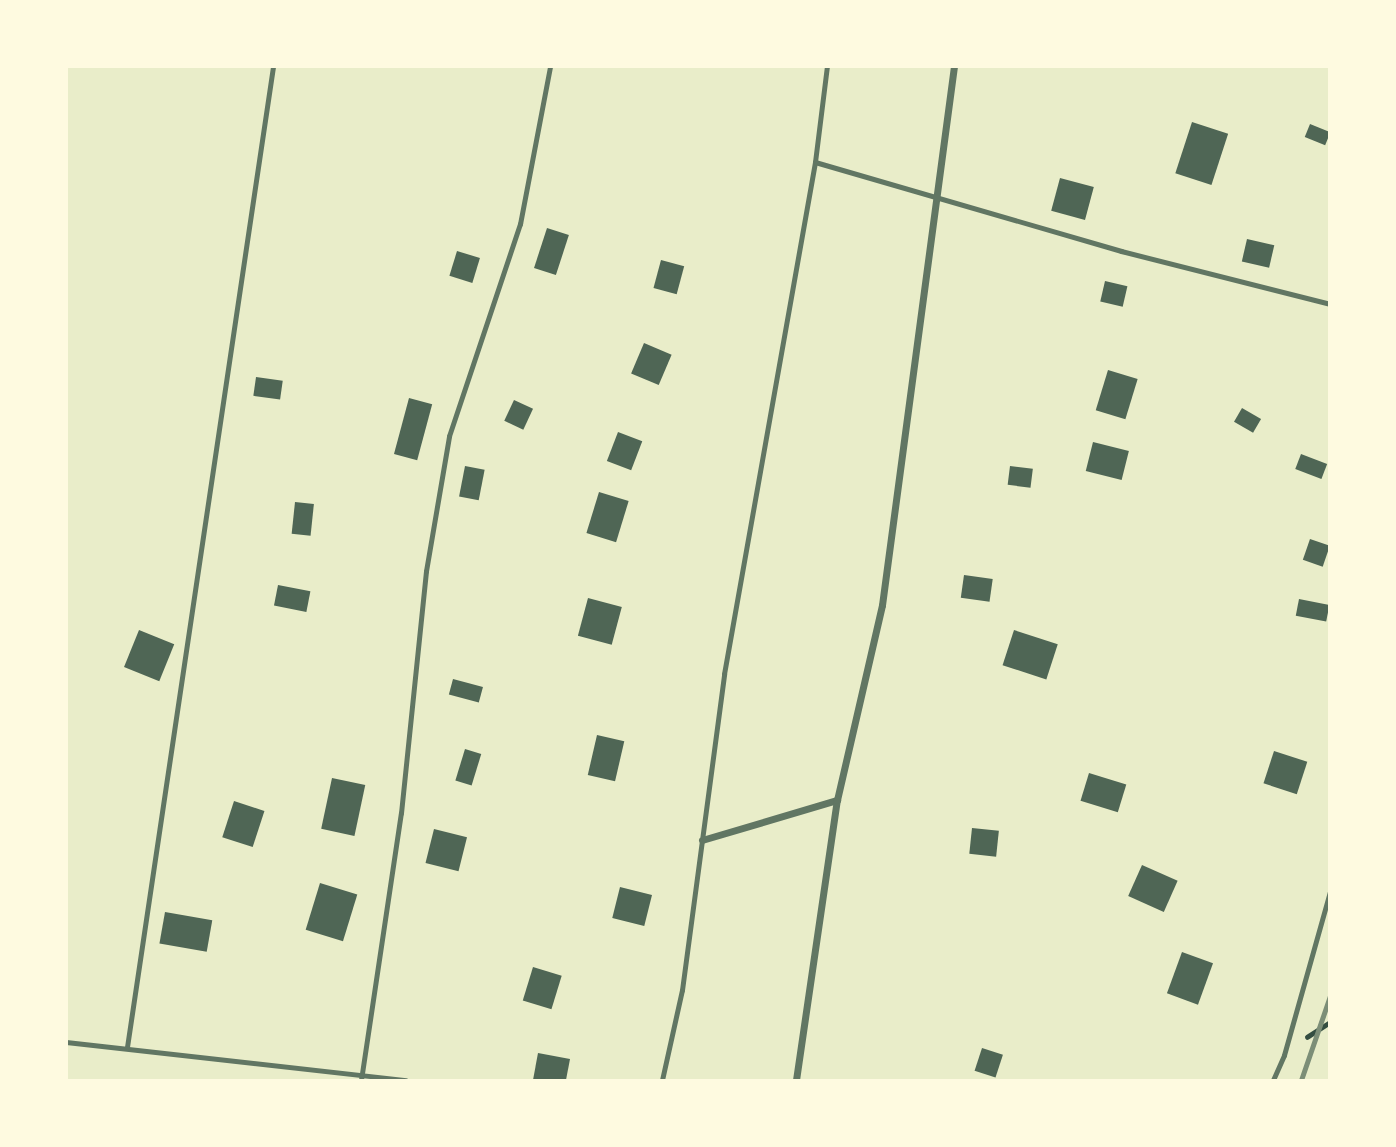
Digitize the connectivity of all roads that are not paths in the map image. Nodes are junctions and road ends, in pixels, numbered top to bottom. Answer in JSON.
{"nodes":[{"id":1,"x":273,"y":66,"type":"edge"},
{"id":2,"x":550,"y":66,"type":"edge"},
{"id":3,"x":827,"y":66,"type":"edge"},
{"id":4,"x":954,"y":66,"type":"edge"},
{"id":5,"x":815,"y":162,"type":"junction"},
{"id":6,"x":934,"y":198,"type":"junction"},
{"id":7,"x":1329,"y":304,"type":"edge"},
{"id":8,"x":838,"y":800,"type":"junction"},
{"id":9,"x":702,"y":839,"type":"junction"},
{"id":10,"x":1329,"y":891,"type":"edge"},
{"id":11,"x":66,"y":1042,"type":"edge"},
{"id":12,"x":127,"y":1048,"type":"junction"},
{"id":13,"x":361,"y":1077,"type":"edge"},
{"id":14,"x":406,"y":1080,"type":"edge"},
{"id":15,"x":662,"y":1080,"type":"edge"},
{"id":16,"x":796,"y":1080,"type":"edge"},
{"id":17,"x":1273,"y":1080,"type":"edge"}],
"edges":[{"from":1,"to":12,"type":"lane"},
{"from":2,"to":13,"type":"lane"},
{"from":3,"to":5,"type":"lane"},
{"from":4,"to":6,"type":"street"},
{"from":5,"to":6,"type":"lane"},
{"from":5,"to":9,"type":"lane"},
{"from":6,"to":7,"type":"lane"},
{"from":6,"to":8,"type":"street"},
{"from":8,"to":9,"type":"street"},
{"from":8,"to":16,"type":"street"},
{"from":9,"to":15,"type":"lane"},
{"from":10,"to":17,"type":"lane"},
{"from":11,"to":12,"type":"lane"},
{"from":12,"to":13,"type":"lane"},
{"from":13,"to":14,"type":"lane"}]}
